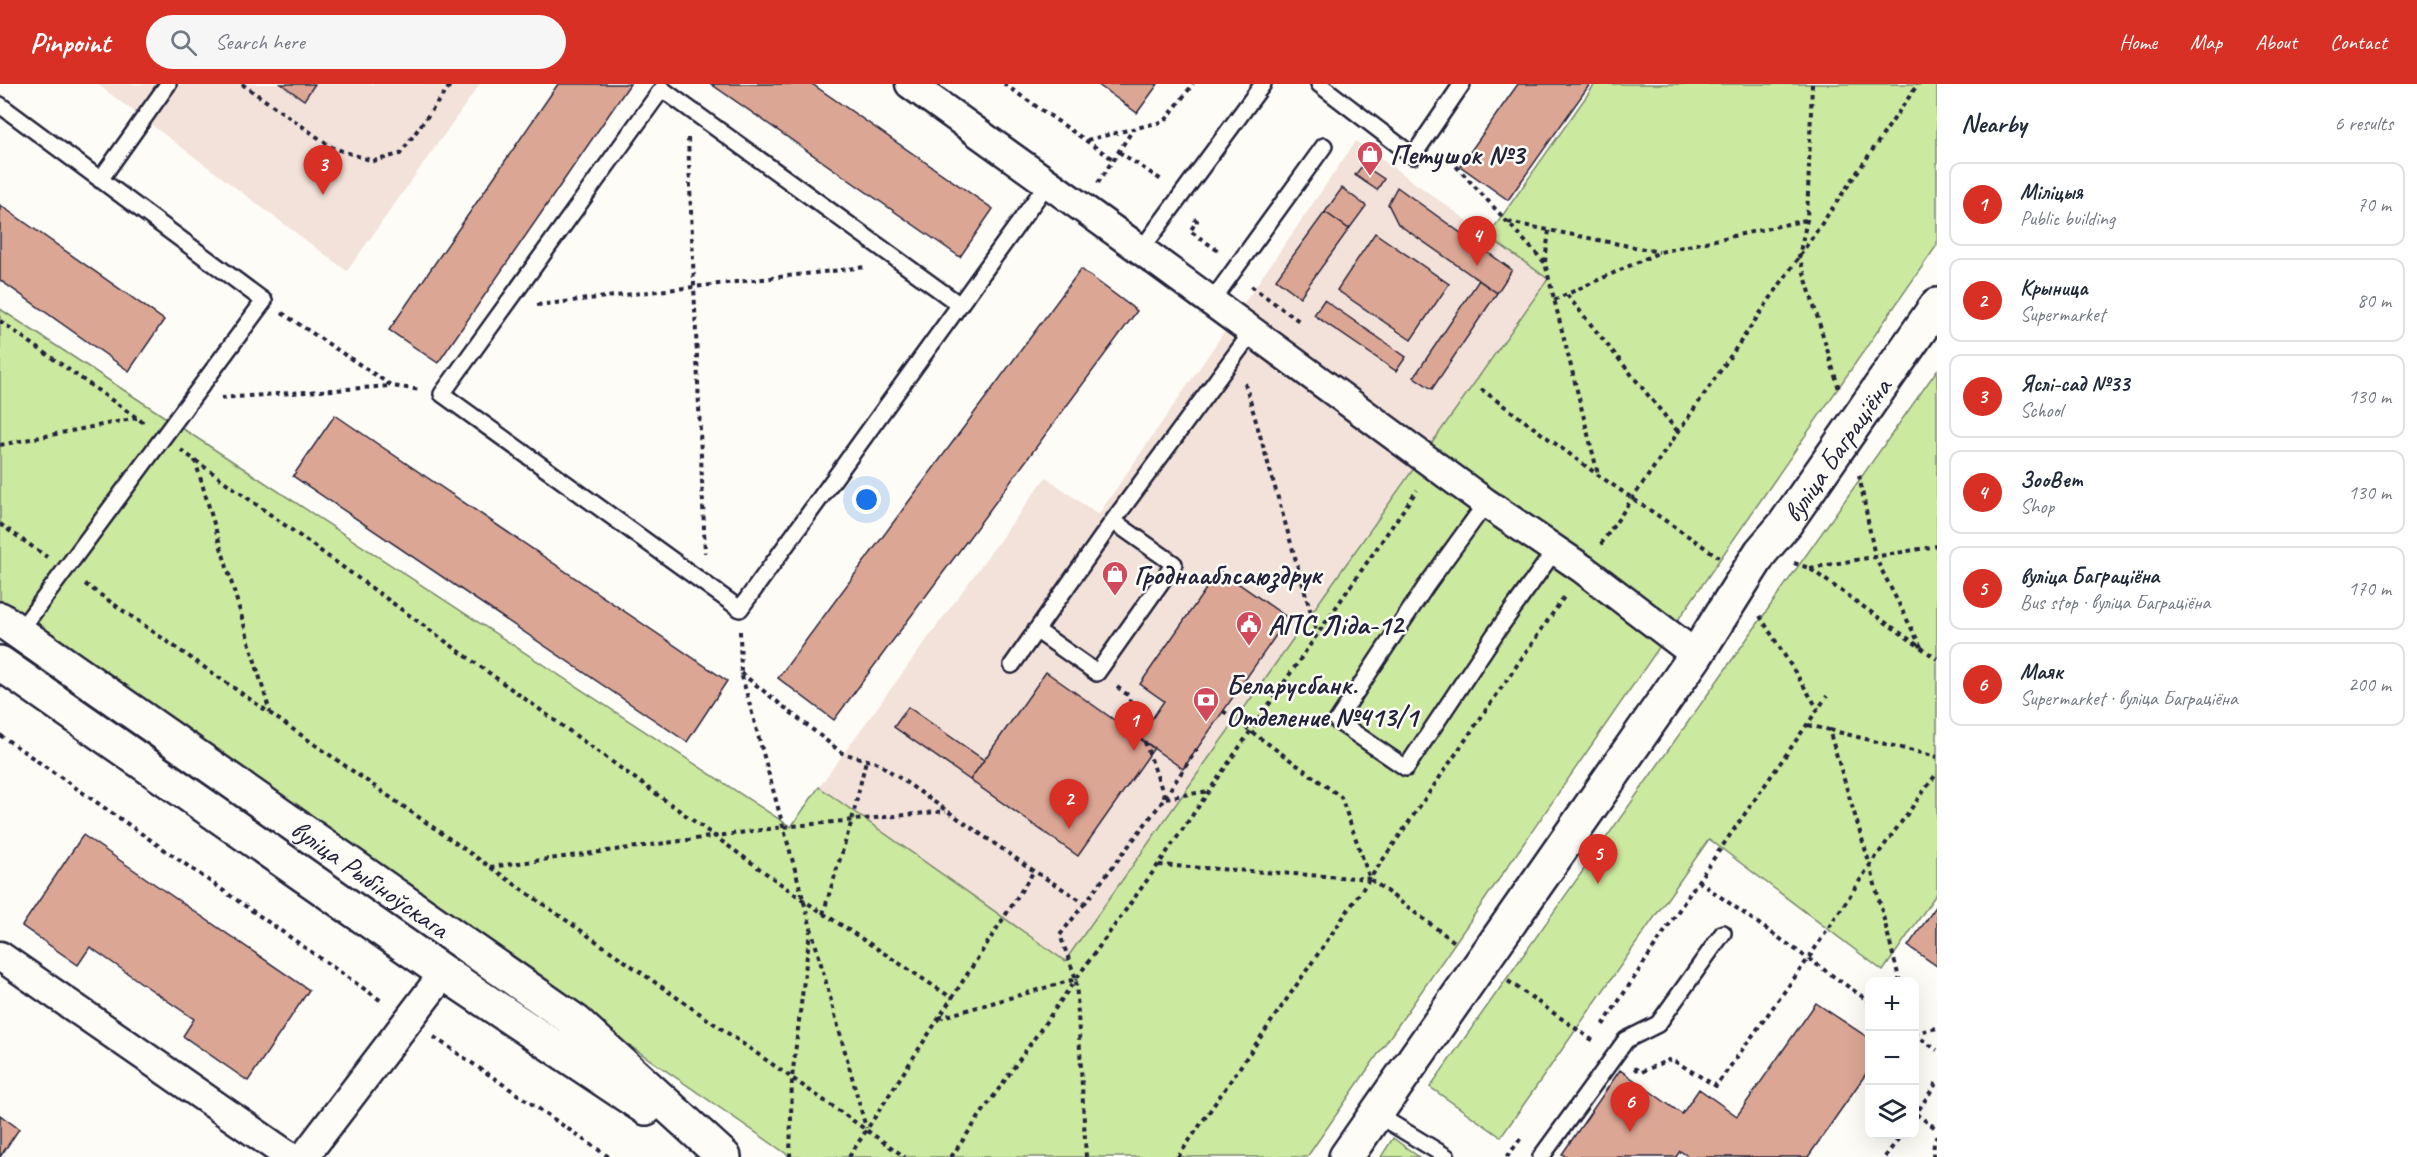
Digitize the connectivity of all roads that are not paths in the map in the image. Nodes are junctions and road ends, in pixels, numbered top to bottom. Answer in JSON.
{"nodes":[{"id":1,"x":168,"y":84,"type":"edge"},
{"id":2,"x":910,"y":84,"type":"edge"},
{"id":3,"x":1263,"y":84,"type":"edge"},
{"id":4,"x":1319,"y":84,"type":"edge"},
{"id":5,"x":1462,"y":84,"type":"edge"},
{"id":6,"x":0,"y":105,"type":"edge"},
{"id":7,"x":1324,"y":146,"type":"dead end"},
{"id":8,"x":100,"y":180,"type":"junction"},
{"id":9,"x":1047,"y":184,"type":"junction"},
{"id":10,"x":1141,"y":249,"type":"junction"},
{"id":11,"x":1212,"y":302,"type":"junction"},
{"id":12,"x":960,"y":305,"type":"junction"},
{"id":13,"x":1937,"y":305,"type":"edge"},
{"id":14,"x":1244,"y":343,"type":"junction"},
{"id":15,"x":1486,"y":503,"type":"junction"},
{"id":16,"x":1113,"y":521,"type":"junction"},
{"id":17,"x":1556,"y":550,"type":"junction"},
{"id":18,"x":10,"y":626,"type":"edge"},
{"id":19,"x":1036,"y":630,"type":"junction"},
{"id":20,"x":1696,"y":655,"type":"junction"},
{"id":21,"x":0,"y":663,"type":"edge"},
{"id":22,"x":1012,"y":665,"type":"dead end"},
{"id":23,"x":1723,"y":933,"type":"dead end"},
{"id":24,"x":0,"y":956,"type":"edge"},
{"id":25,"x":444,"y":973,"type":"junction"},
{"id":26,"x":1376,"y":1114,"type":"junction"},
{"id":27,"x":290,"y":1157,"type":"edge"},
{"id":28,"x":304,"y":1157,"type":"edge"},
{"id":29,"x":719,"y":1157,"type":"edge"},
{"id":30,"x":724,"y":1157,"type":"edge"},
{"id":31,"x":1346,"y":1157,"type":"edge"},
{"id":32,"x":1447,"y":1157,"type":"edge"},
{"id":33,"x":1541,"y":1157,"type":"edge"}],
"edges":[{"from":1,"to":8,"type":"lane"},
{"from":2,"to":9,"type":"street"},
{"from":3,"to":10,"type":"lane"},
{"from":4,"to":5,"type":"lane"},
{"from":6,"to":8,"type":"lane"},
{"from":7,"to":11,"type":"lane"},
{"from":8,"to":18,"type":"lane"},
{"from":9,"to":10,"type":"street"},
{"from":9,"to":12,"type":"lane"},
{"from":10,"to":11,"type":"street"},
{"from":11,"to":14,"type":"street"},
{"from":12,"to":12,"type":"lane"},
{"from":13,"to":20,"type":"main road","name":"вуліца Баграціёна"},
{"from":14,"to":15,"type":"street"},
{"from":14,"to":16,"type":"lane"},
{"from":15,"to":17,"type":"street"},
{"from":15,"to":17,"type":"lane"},
{"from":16,"to":19,"type":"lane"},
{"from":16,"to":19,"type":"lane"},
{"from":17,"to":20,"type":"street"},
{"from":18,"to":30,"type":"main road","name":"вуліца Рыбіноўскага"},
{"from":19,"to":22,"type":"lane"},
{"from":20,"to":26,"type":"main road","name":"вуліца Баграціёна"},
{"from":21,"to":25,"type":"main road","name":"вуліца Рыбіноўскага"},
{"from":23,"to":33,"type":"lane"},
{"from":24,"to":27,"type":"street"},
{"from":25,"to":28,"type":"street"},
{"from":25,"to":29,"type":"main road","name":"вуліца Рыбіноўскага"},
{"from":26,"to":31,"type":"main road","name":"вуліца Баграціёна"},
{"from":26,"to":32,"type":"lane"}]}
